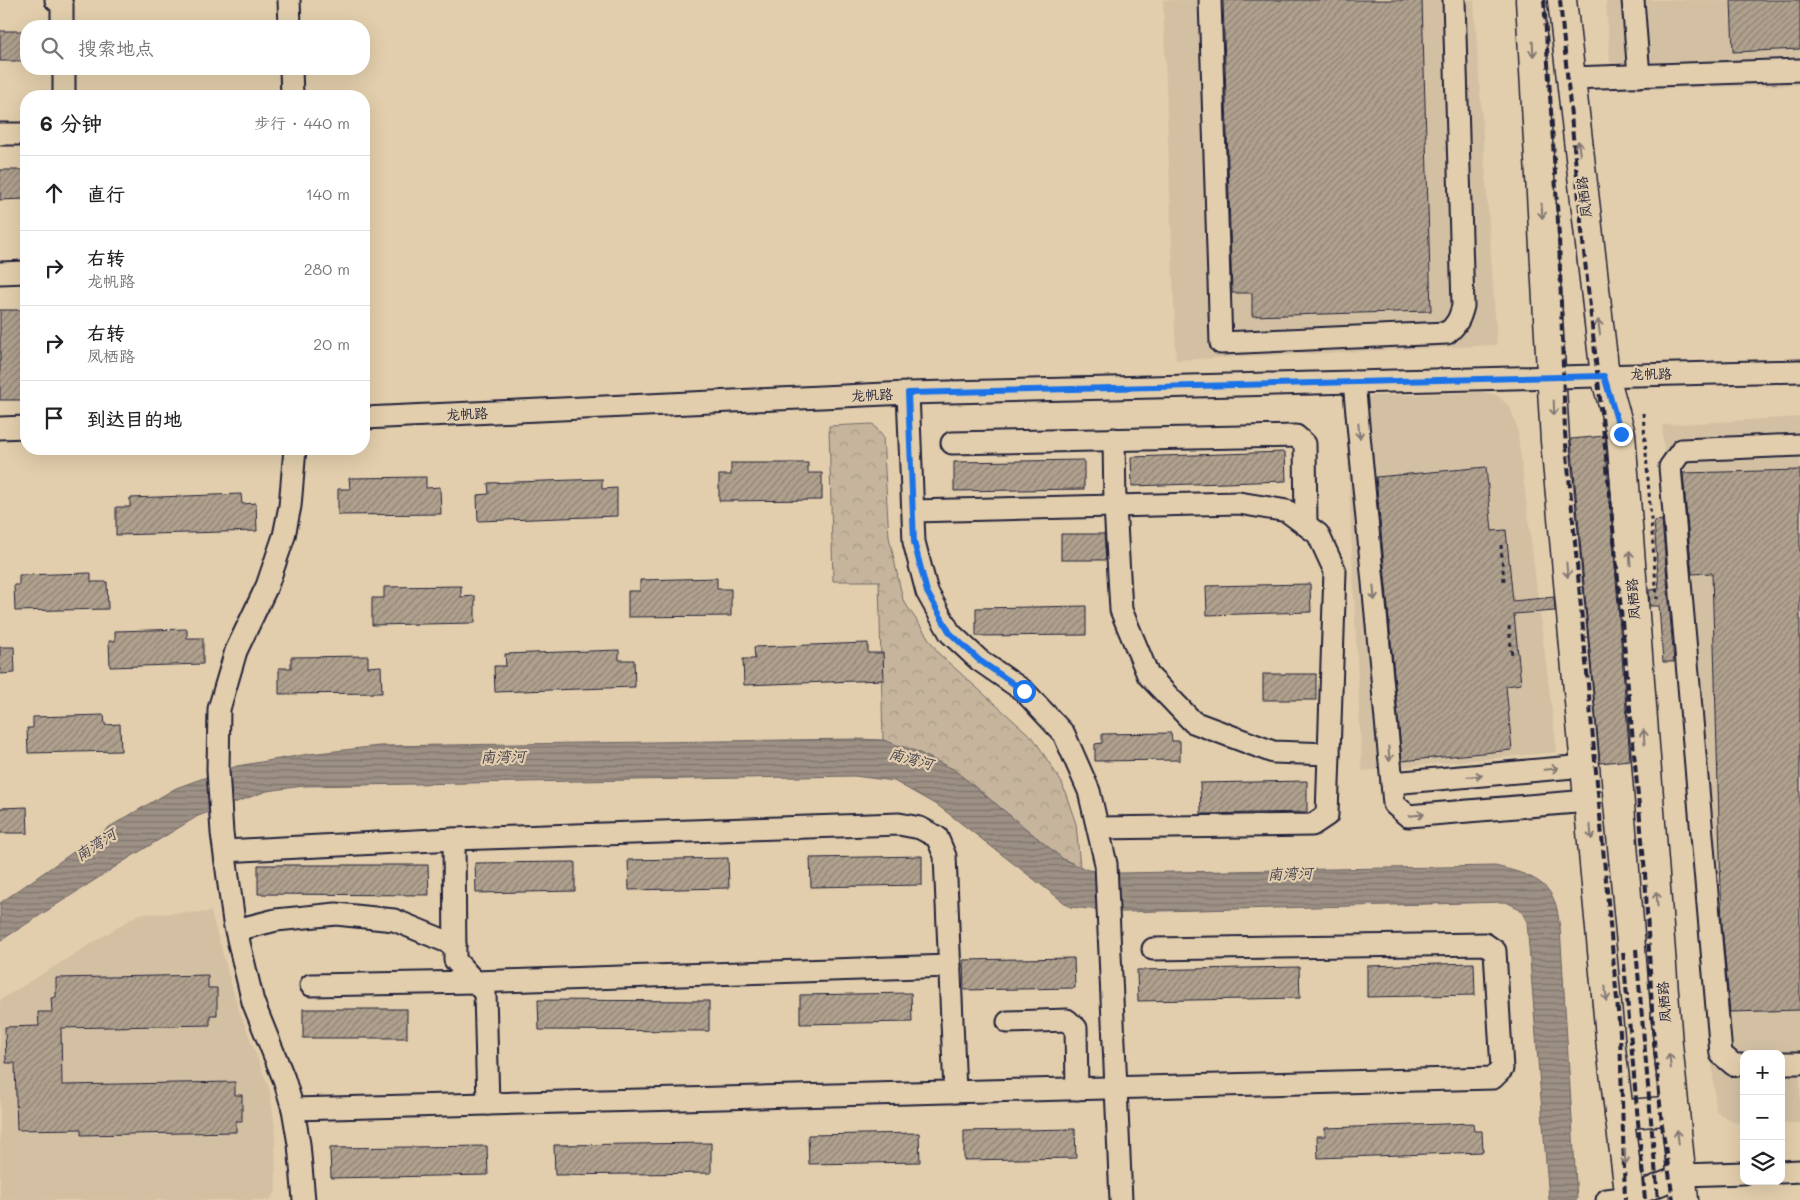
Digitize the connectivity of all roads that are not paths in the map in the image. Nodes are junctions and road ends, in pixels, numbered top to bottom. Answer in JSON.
{"nodes":[{"id":1,"x":56,"y":0,"type":"edge"},
{"id":2,"x":289,"y":0,"type":"edge"},
{"id":3,"x":1210,"y":0,"type":"edge"},
{"id":4,"x":1454,"y":0,"type":"edge"},
{"id":5,"x":1530,"y":0,"type":"edge"},
{"id":6,"x":1562,"y":0,"type":"edge"},
{"id":7,"x":1633,"y":0,"type":"edge"},
{"id":8,"x":62,"y":20,"type":"edge"},
{"id":9,"x":290,"y":20,"type":"edge"},
{"id":10,"x":1800,"y":70,"type":"edge"},
{"id":11,"x":64,"y":75,"type":"edge"},
{"id":12,"x":291,"y":75,"type":"edge"},
{"id":13,"x":1639,"y":76,"type":"junction"},
{"id":14,"x":1571,"y":78,"type":"junction"},
{"id":15,"x":64,"y":90,"type":"edge"},
{"id":16,"x":292,"y":90,"type":"edge"},
{"id":17,"x":0,"y":134,"type":"edge"},
{"id":18,"x":20,"y":134,"type":"edge"},
{"id":19,"x":20,"y":272,"type":"edge"},
{"id":20,"x":0,"y":273,"type":"edge"},
{"id":21,"x":1800,"y":370,"type":"edge"},
{"id":22,"x":1604,"y":376,"type":"junction"},
{"id":23,"x":1552,"y":377,"type":"junction"},
{"id":24,"x":1354,"y":382,"type":"junction"},
{"id":25,"x":908,"y":393,"type":"junction"},
{"id":26,"x":370,"y":418,"type":"edge"},
{"id":27,"x":20,"y":427,"type":"edge"},
{"id":28,"x":0,"y":428,"type":"edge"},
{"id":29,"x":1114,"y":439,"type":"junction"},
{"id":30,"x":952,"y":443,"type":"dead end"},
{"id":31,"x":1800,"y":445,"type":"edge"},
{"id":32,"x":294,"y":455,"type":"edge"},
{"id":33,"x":1115,"y":506,"type":"junction"},
{"id":34,"x":913,"y":511,"type":"junction"},
{"id":35,"x":1306,"y":525,"type":"junction"},
{"id":36,"x":1329,"y":754,"type":"junction"},
{"id":37,"x":1585,"y":766,"type":"junction"},
{"id":38,"x":1392,"y":783,"type":"junction"},
{"id":39,"x":1588,"y":801,"type":"junction"},
{"id":40,"x":1098,"y":828,"type":"junction"},
{"id":41,"x":454,"y":839,"type":"junction"},
{"id":42,"x":223,"y":842,"type":"junction"},
{"id":43,"x":236,"y":930,"type":"junction"},
{"id":44,"x":455,"y":945,"type":"junction"},
{"id":45,"x":1153,"y":949,"type":"dead end"},
{"id":46,"x":950,"y":966,"type":"junction"},
{"id":47,"x":475,"y":982,"type":"junction"},
{"id":48,"x":311,"y":985,"type":"dead end"},
{"id":49,"x":1008,"y":1022,"type":"dead end"},
{"id":50,"x":1800,"y":1063,"type":"edge"},
{"id":51,"x":1740,"y":1064,"type":"edge"},
{"id":52,"x":1785,"y":1064,"type":"edge"},
{"id":53,"x":1116,"y":1088,"type":"junction"},
{"id":54,"x":1077,"y":1089,"type":"junction"},
{"id":55,"x":955,"y":1092,"type":"junction"},
{"id":56,"x":488,"y":1104,"type":"junction"},
{"id":57,"x":293,"y":1109,"type":"junction"},
{"id":58,"x":1675,"y":1110,"type":"junction"},
{"id":59,"x":1619,"y":1115,"type":"junction"},
{"id":60,"x":1800,"y":1171,"type":"edge"},
{"id":61,"x":1785,"y":1172,"type":"edge"},
{"id":62,"x":1740,"y":1174,"type":"edge"},
{"id":63,"x":1683,"y":1187,"type":"edge"},
{"id":64,"x":1625,"y":1199,"type":"edge"},
{"id":65,"x":304,"y":1200,"type":"edge"},
{"id":66,"x":1121,"y":1200,"type":"edge"}],
"edges":[{"from":1,"to":8,"type":"street"},
{"from":2,"to":9,"type":"street"},
{"from":3,"to":4,"type":"street"},
{"from":5,"to":23,"type":"main road","one_way":true},
{"from":6,"to":14,"type":"main road","name":"凤栖路"},
{"from":7,"to":13,"type":"street"},
{"from":10,"to":13,"type":"street"},
{"from":11,"to":15,"type":"street"},
{"from":12,"to":16,"type":"street"},
{"from":13,"to":14,"type":"street"},
{"from":22,"to":14,"type":"main road","name":"凤栖路","one_way":true},
{"from":17,"to":18,"type":"street"},
{"from":19,"to":20,"type":"street"},
{"from":21,"to":22,"type":"street","name":"龙帆路"},
{"from":22,"to":23,"type":"street","name":"龙帆路"},
{"from":58,"to":22,"type":"main road","name":"凤栖路","one_way":true},
{"from":23,"to":24,"type":"street","name":"龙帆路"},
{"from":23,"to":37,"type":"main road","one_way":true},
{"from":24,"to":25,"type":"street","name":"龙帆路"},
{"from":24,"to":38,"type":"street","one_way":true},
{"from":25,"to":26,"type":"street","name":"龙帆路"},
{"from":25,"to":34,"type":"street"},
{"from":27,"to":28,"type":"street"},
{"from":29,"to":30,"type":"street"},
{"from":29,"to":33,"type":"street"},
{"from":29,"to":35,"type":"street"},
{"from":31,"to":51,"type":"street"},
{"from":32,"to":42,"type":"street"},
{"from":33,"to":34,"type":"street"},
{"from":33,"to":35,"type":"street"},
{"from":33,"to":36,"type":"street"},
{"from":34,"to":40,"type":"street"},
{"from":35,"to":36,"type":"street"},
{"from":36,"to":40,"type":"street"},
{"from":38,"to":37,"type":"street","one_way":true},
{"from":37,"to":39,"type":"main road"},
{"from":38,"to":39,"type":"street","one_way":true},
{"from":39,"to":59,"type":"main road","one_way":true},
{"from":40,"to":53,"type":"street"},
{"from":41,"to":42,"type":"street"},
{"from":41,"to":44,"type":"street"},
{"from":41,"to":46,"type":"street"},
{"from":42,"to":43,"type":"street"},
{"from":43,"to":44,"type":"street"},
{"from":43,"to":57,"type":"street"},
{"from":44,"to":47,"type":"street"},
{"from":45,"to":53,"type":"street"},
{"from":46,"to":47,"type":"street"},
{"from":46,"to":55,"type":"street"},
{"from":47,"to":48,"type":"street"},
{"from":47,"to":56,"type":"street"},
{"from":49,"to":54,"type":"street"},
{"from":50,"to":52,"type":"street"},
{"from":53,"to":54,"type":"street"},
{"from":53,"to":66,"type":"street"},
{"from":54,"to":55,"type":"street"},
{"from":55,"to":56,"type":"street"},
{"from":56,"to":57,"type":"street"},
{"from":57,"to":65,"type":"street"},
{"from":58,"to":59,"type":"main road"},
{"from":63,"to":58,"type":"main road","name":"凤栖路","one_way":true},
{"from":59,"to":64,"type":"main road","one_way":true},
{"from":60,"to":61,"type":"street"},
{"from":62,"to":63,"type":"street"},
{"from":63,"to":64,"type":"street"}]}
